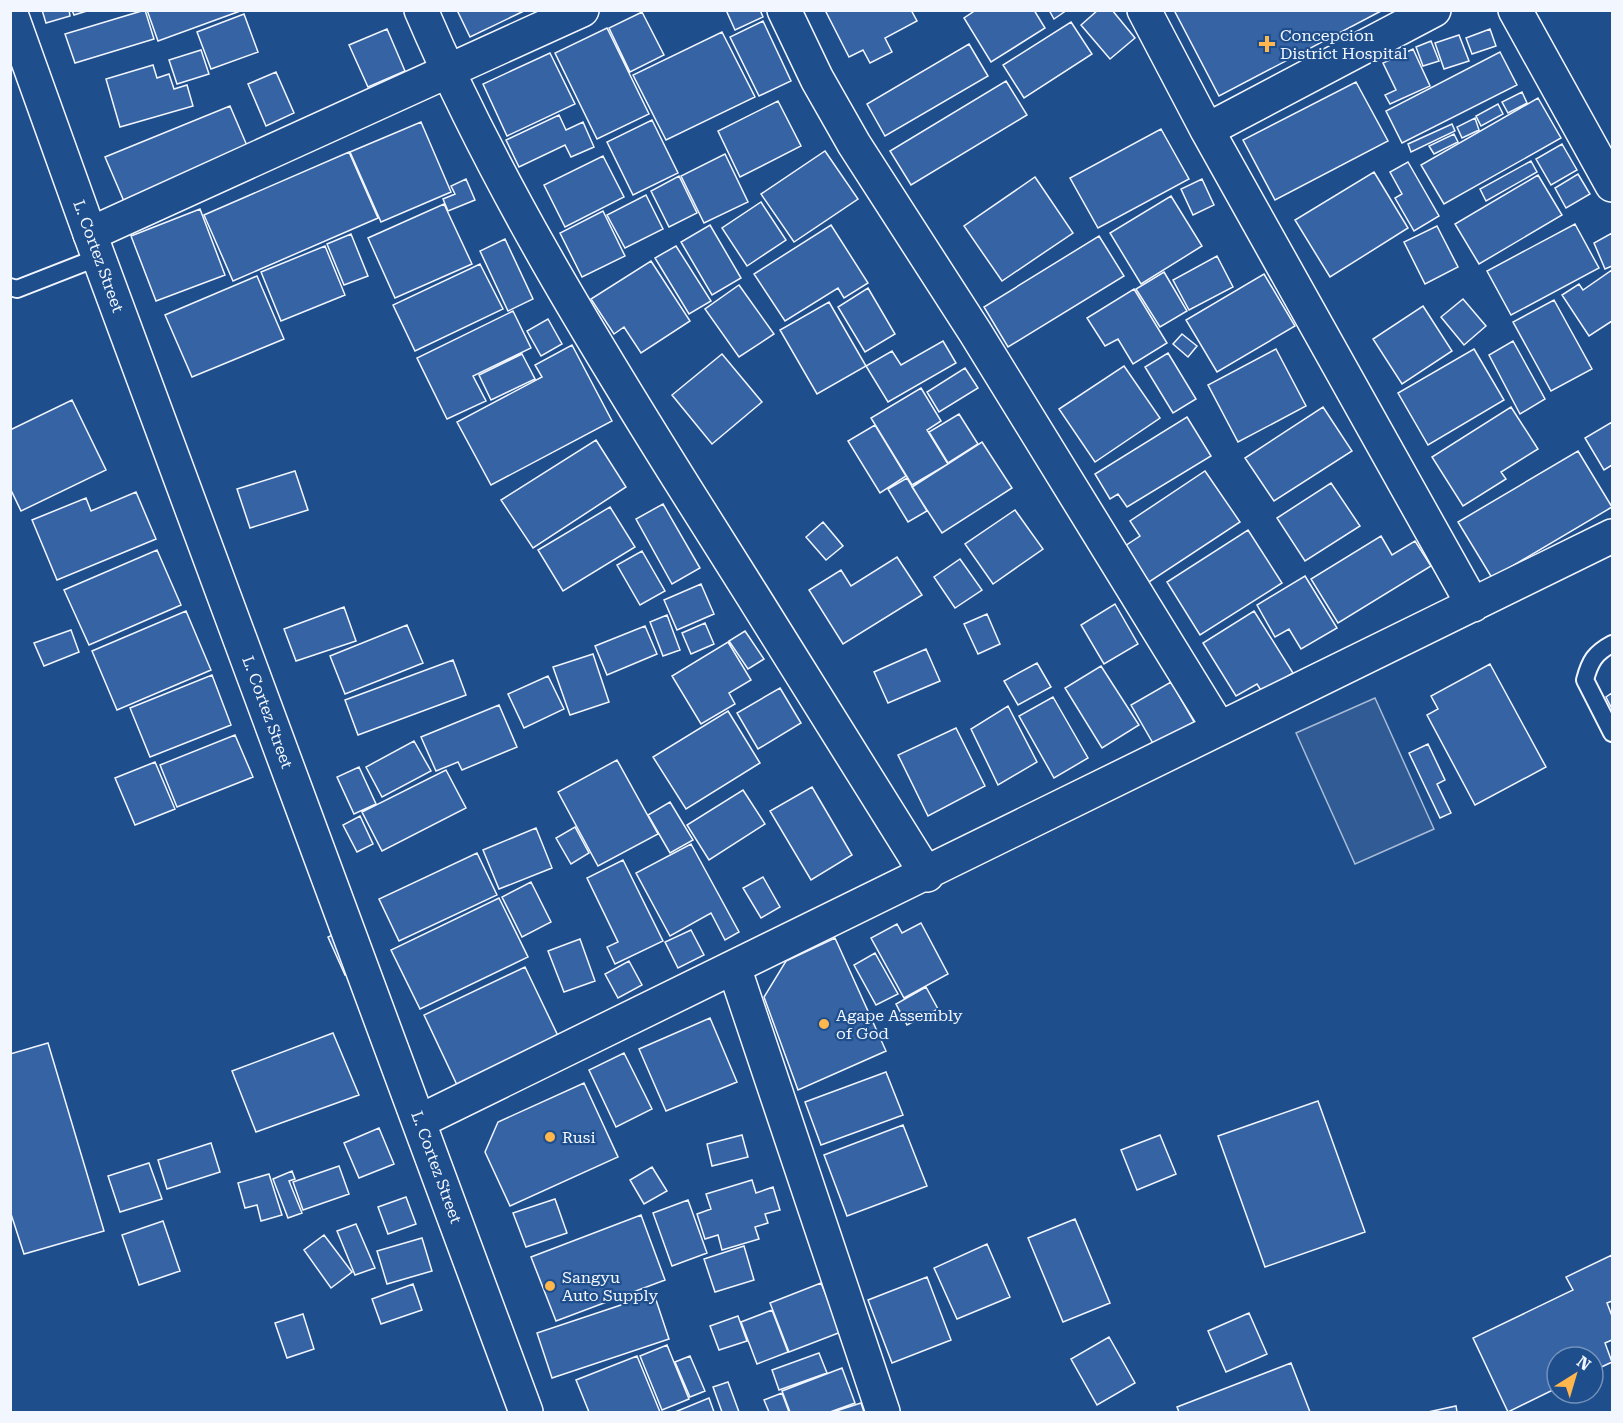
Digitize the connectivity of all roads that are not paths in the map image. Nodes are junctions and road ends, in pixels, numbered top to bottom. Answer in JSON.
{"nodes":[{"id":1,"x":421,"y":10,"type":"edge"},
{"id":2,"x":582,"y":10,"type":"edge"},
{"id":3,"x":784,"y":10,"type":"edge"},
{"id":4,"x":1144,"y":10,"type":"edge"},
{"id":5,"x":1434,"y":10,"type":"edge"},
{"id":6,"x":1515,"y":10,"type":"edge"},
{"id":7,"x":10,"y":11,"type":"edge"},
{"id":8,"x":447,"y":72,"type":"junction"},
{"id":9,"x":1207,"y":130,"type":"junction"},
{"id":10,"x":1612,"y":185,"type":"edge"},
{"id":11,"x":95,"y":245,"type":"junction"},
{"id":12,"x":10,"y":287,"type":"edge"},
{"id":13,"x":1612,"y":536,"type":"edge"},
{"id":14,"x":1473,"y":605,"type":"junction"},
{"id":15,"x":1612,"y":644,"type":"edge"},
{"id":16,"x":1219,"y":728,"type":"junction"},
{"id":17,"x":1612,"y":733,"type":"edge"},
{"id":18,"x":927,"y":875,"type":"junction"},
{"id":19,"x":734,"y":967,"type":"junction"},
{"id":20,"x":420,"y":1121,"type":"junction"},
{"id":21,"x":526,"y":1413,"type":"edge"},
{"id":22,"x":883,"y":1413,"type":"edge"}],
"edges":[{"from":1,"to":8,"type":"street"},
{"from":2,"to":8,"type":"street"},
{"from":3,"to":16,"type":"street"},
{"from":4,"to":9,"type":"street"},
{"from":5,"to":9,"type":"street"},
{"from":6,"to":10,"type":"street"},
{"from":7,"to":11,"type":"street","name":"L. Cortez Street"},
{"from":8,"to":11,"type":"street"},
{"from":8,"to":18,"type":"street"},
{"from":9,"to":14,"type":"street"},
{"from":11,"to":12,"type":"lane"},
{"from":11,"to":20,"type":"street","name":"L. Cortez Street"},
{"from":13,"to":14,"type":"street"},
{"from":14,"to":16,"type":"street"},
{"from":15,"to":17,"type":"lane"},
{"from":16,"to":18,"type":"street"},
{"from":18,"to":19,"type":"street"},
{"from":19,"to":20,"type":"street"},
{"from":19,"to":22,"type":"street"},
{"from":20,"to":21,"type":"street","name":"L. Cortez Street"}]}
